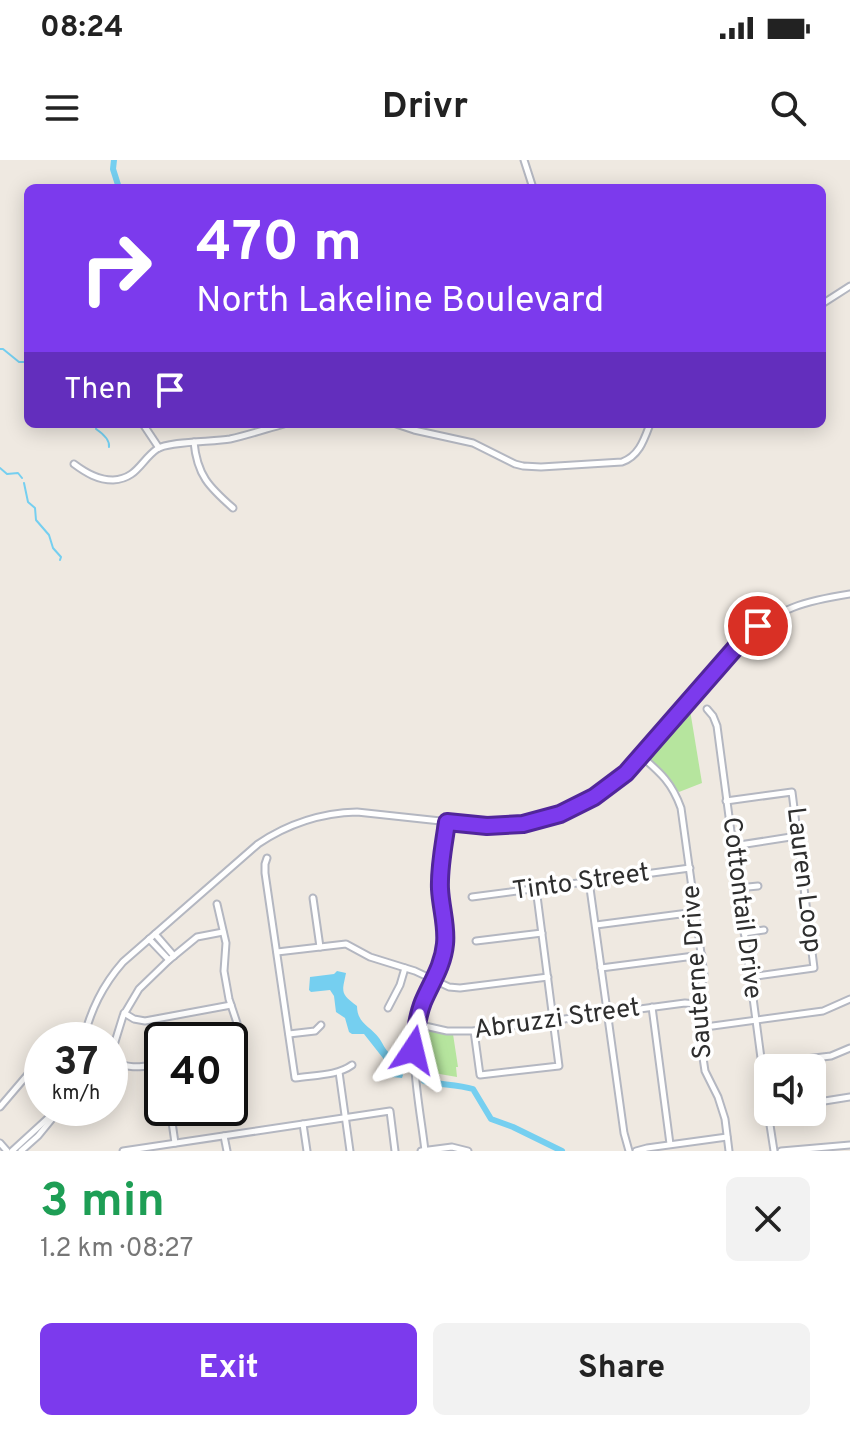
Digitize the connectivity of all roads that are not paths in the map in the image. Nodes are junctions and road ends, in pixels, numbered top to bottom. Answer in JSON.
{"nodes":[{"id":1,"x":524,"y":160,"type":"edge"},
{"id":2,"x":532,"y":184,"type":"edge"},
{"id":3,"x":850,"y":286,"type":"edge"},
{"id":4,"x":826,"y":302,"type":"edge"},
{"id":5,"x":146,"y":428,"type":"edge"},
{"id":6,"x":269,"y":428,"type":"edge"},
{"id":7,"x":417,"y":428,"type":"edge"},
{"id":8,"x":648,"y":428,"type":"edge"},
{"id":9,"x":194,"y":442,"type":"junction"},
{"id":10,"x":159,"y":448,"type":"junction"},
{"id":11,"x":74,"y":464,"type":"dead end"},
{"id":12,"x":233,"y":508,"type":"dead end"},
{"id":13,"x":850,"y":594,"type":"edge"},
{"id":14,"x":707,"y":709,"type":"dead end"},
{"id":15,"x":641,"y":756,"type":"junction"},
{"id":16,"x":726,"y":801,"type":"junction"},
{"id":17,"x":444,"y":821,"type":"junction"},
{"id":18,"x":797,"y":836,"type":"junction"},
{"id":19,"x":733,"y":846,"type":"junction"},
{"id":20,"x":267,"y":858,"type":"dead end"},
{"id":21,"x":690,"y":868,"type":"junction"},
{"id":22,"x":589,"y":881,"type":"junction"},
{"id":23,"x":758,"y":886,"type":"dead end"},
{"id":24,"x":536,"y":888,"type":"junction"},
{"id":25,"x":738,"y":888,"type":"junction"},
{"id":26,"x":472,"y":897,"type":"dead end"},
{"id":27,"x":313,"y":898,"type":"dead end"},
{"id":28,"x":217,"y":904,"type":"dead end"},
{"id":29,"x":696,"y":912,"type":"junction"},
{"id":30,"x":596,"y":925,"type":"junction"},
{"id":31,"x":764,"y":930,"type":"dead end"},
{"id":32,"x":223,"y":932,"type":"junction"},
{"id":33,"x":542,"y":933,"type":"junction"},
{"id":34,"x":744,"y":933,"type":"junction"},
{"id":35,"x":152,"y":936,"type":"junction"},
{"id":36,"x":476,"y":941,"type":"dead end"},
{"id":37,"x":320,"y":947,"type":"junction"},
{"id":38,"x":277,"y":952,"type":"junction"},
{"id":39,"x":702,"y":955,"type":"junction"},
{"id":40,"x":172,"y":958,"type":"junction"},
{"id":41,"x":405,"y":968,"type":"junction"},
{"id":42,"x":601,"y":968,"type":"junction"},
{"id":43,"x":548,"y":977,"type":"junction"},
{"id":44,"x":749,"y":977,"type":"junction"},
{"id":45,"x":434,"y":980,"type":"junction"},
{"id":46,"x":850,"y":999,"type":"edge"},
{"id":47,"x":697,"y":1004,"type":"junction"},
{"id":48,"x":231,"y":1005,"type":"junction"},
{"id":49,"x":652,"y":1007,"type":"junction"},
{"id":50,"x":388,"y":1008,"type":"dead end"},
{"id":51,"x":124,"y":1013,"type":"junction"},
{"id":52,"x":607,"y":1013,"type":"junction"},
{"id":53,"x":755,"y":1020,"type":"junction"},
{"id":54,"x":553,"y":1021,"type":"junction"},
{"id":55,"x":88,"y":1022,"type":"edge"},
{"id":56,"x":121,"y":1022,"type":"edge"},
{"id":57,"x":237,"y":1022,"type":"edge"},
{"id":58,"x":416,"y":1024,"type":"junction"},
{"id":59,"x":321,"y":1025,"type":"dead end"},
{"id":60,"x":698,"y":1028,"type":"junction"},
{"id":61,"x":474,"y":1031,"type":"junction"},
{"id":62,"x":289,"y":1034,"type":"junction"},
{"id":63,"x":850,"y":1048,"type":"edge"},
{"id":64,"x":760,"y":1054,"type":"edge"},
{"id":65,"x":826,"y":1057,"type":"edge"},
{"id":66,"x":352,"y":1065,"type":"dead end"},
{"id":67,"x":339,"y":1072,"type":"junction"},
{"id":68,"x":24,"y":1079,"type":"edge"},
{"id":69,"x":850,"y":1097,"type":"edge"},
{"id":70,"x":826,"y":1101,"type":"edge"},
{"id":71,"x":0,"y":1107,"type":"edge"},
{"id":72,"x":346,"y":1117,"type":"junction"},
{"id":73,"x":303,"y":1124,"type":"junction"},
{"id":74,"x":38,"y":1126,"type":"edge"},
{"id":75,"x":47,"y":1126,"type":"edge"},
{"id":76,"x":173,"y":1126,"type":"edge"},
{"id":77,"x":770,"y":1126,"type":"edge"},
{"id":78,"x":224,"y":1136,"type":"junction"},
{"id":79,"x":727,"y":1137,"type":"junction"},
{"id":80,"x":0,"y":1143,"type":"edge"},
{"id":81,"x":175,"y":1143,"type":"junction"},
{"id":82,"x":670,"y":1144,"type":"junction"},
{"id":83,"x":850,"y":1145,"type":"edge"},
{"id":84,"x":10,"y":1151,"type":"edge"},
{"id":85,"x":21,"y":1151,"type":"edge"},
{"id":86,"x":123,"y":1151,"type":"edge"},
{"id":87,"x":227,"y":1151,"type":"edge"},
{"id":88,"x":307,"y":1151,"type":"edge"},
{"id":89,"x":350,"y":1151,"type":"edge"},
{"id":90,"x":395,"y":1151,"type":"edge"},
{"id":91,"x":424,"y":1151,"type":"edge"},
{"id":92,"x":468,"y":1151,"type":"edge"},
{"id":93,"x":629,"y":1151,"type":"edge"},
{"id":94,"x":636,"y":1151,"type":"edge"},
{"id":95,"x":729,"y":1151,"type":"edge"},
{"id":96,"x":774,"y":1151,"type":"edge"},
{"id":97,"x":781,"y":1151,"type":"edge"}],
"edges":[{"from":1,"to":2,"type":"street"},
{"from":3,"to":4,"type":"street"},
{"from":5,"to":10,"type":"street"},
{"from":6,"to":9,"type":"street"},
{"from":7,"to":8,"type":"street"},
{"from":9,"to":10,"type":"street"},
{"from":9,"to":12,"type":"street"},
{"from":10,"to":11,"type":"street"},
{"from":13,"to":15,"type":"street"},
{"from":14,"to":16,"type":"street","name":"Cottontail Drive"},
{"from":15,"to":17,"type":"street"},
{"from":15,"to":21,"type":"street","name":"Sauterne Drive"},
{"from":16,"to":18,"type":"street","name":"Lauren Loop"},
{"from":16,"to":19,"type":"street","name":"Cottontail Drive"},
{"from":17,"to":35,"type":"street"},
{"from":17,"to":45,"type":"street"},
{"from":18,"to":19,"type":"street"},
{"from":18,"to":44,"type":"street","name":"Lauren Loop"},
{"from":19,"to":25,"type":"street","name":"Cottontail Drive"},
{"from":20,"to":38,"type":"street"},
{"from":21,"to":22,"type":"street","name":"Tinto Street"},
{"from":21,"to":29,"type":"street","name":"Sauterne Drive"},
{"from":22,"to":24,"type":"street","name":"Tinto Street"},
{"from":22,"to":30,"type":"street"},
{"from":23,"to":25,"type":"street"},
{"from":24,"to":26,"type":"street","name":"Tinto Street"},
{"from":24,"to":33,"type":"street"},
{"from":25,"to":34,"type":"street","name":"Cottontail Drive"},
{"from":27,"to":37,"type":"street"},
{"from":28,"to":32,"type":"street"},
{"from":29,"to":30,"type":"street"},
{"from":29,"to":39,"type":"street","name":"Sauterne Drive"},
{"from":30,"to":42,"type":"street"},
{"from":31,"to":34,"type":"street"},
{"from":32,"to":40,"type":"street"},
{"from":32,"to":48,"type":"street"},
{"from":33,"to":36,"type":"street"},
{"from":33,"to":43,"type":"street"},
{"from":34,"to":44,"type":"street","name":"Cottontail Drive"},
{"from":35,"to":40,"type":"street"},
{"from":35,"to":55,"type":"street"},
{"from":37,"to":38,"type":"street"},
{"from":37,"to":41,"type":"street"},
{"from":38,"to":62,"type":"street"},
{"from":39,"to":42,"type":"street"},
{"from":39,"to":47,"type":"street","name":"Sauterne Drive"},
{"from":40,"to":51,"type":"street"},
{"from":41,"to":45,"type":"street"},
{"from":41,"to":50,"type":"street"},
{"from":42,"to":52,"type":"street"},
{"from":43,"to":45,"type":"street"},
{"from":43,"to":54,"type":"street"},
{"from":44,"to":53,"type":"street","name":"Cottontail Drive"},
{"from":45,"to":58,"type":"street"},
{"from":46,"to":53,"type":"street"},
{"from":47,"to":49,"type":"street","name":"Abruzzi Street"},
{"from":47,"to":60,"type":"street","name":"Sauterne Drive"},
{"from":48,"to":51,"type":"street"},
{"from":48,"to":57,"type":"street"},
{"from":49,"to":52,"type":"street","name":"Abruzzi Street"},
{"from":49,"to":82,"type":"street"},
{"from":51,"to":56,"type":"street"},
{"from":52,"to":54,"type":"street","name":"Abruzzi Street"},
{"from":52,"to":93,"type":"street"},
{"from":53,"to":60,"type":"street"},
{"from":53,"to":64,"type":"street","name":"Cottontail Drive"},
{"from":54,"to":61,"type":"street","name":"Abruzzi Street"},
{"from":54,"to":61,"type":"street"},
{"from":58,"to":61,"type":"street","name":"Abruzzi Street"},
{"from":58,"to":91,"type":"street"},
{"from":59,"to":62,"type":"street"},
{"from":60,"to":79,"type":"street","name":"Sauterne Drive"},
{"from":62,"to":67,"type":"street"},
{"from":63,"to":65,"type":"street"},
{"from":66,"to":67,"type":"street"},
{"from":67,"to":72,"type":"street"},
{"from":68,"to":71,"type":"street"},
{"from":69,"to":70,"type":"street"},
{"from":72,"to":73,"type":"street"},
{"from":72,"to":89,"type":"street"},
{"from":72,"to":90,"type":"street"},
{"from":73,"to":78,"type":"street"},
{"from":73,"to":88,"type":"street"},
{"from":74,"to":84,"type":"street"},
{"from":75,"to":85,"type":"street"},
{"from":76,"to":81,"type":"street"},
{"from":77,"to":96,"type":"street","name":"Cottontail Drive"},
{"from":78,"to":81,"type":"street"},
{"from":78,"to":87,"type":"street"},
{"from":79,"to":82,"type":"street"},
{"from":79,"to":95,"type":"street","name":"Sauterne Drive"},
{"from":80,"to":84,"type":"street"},
{"from":81,"to":86,"type":"street"},
{"from":82,"to":94,"type":"street"},
{"from":83,"to":97,"type":"street"},
{"from":91,"to":92,"type":"street"}]}
